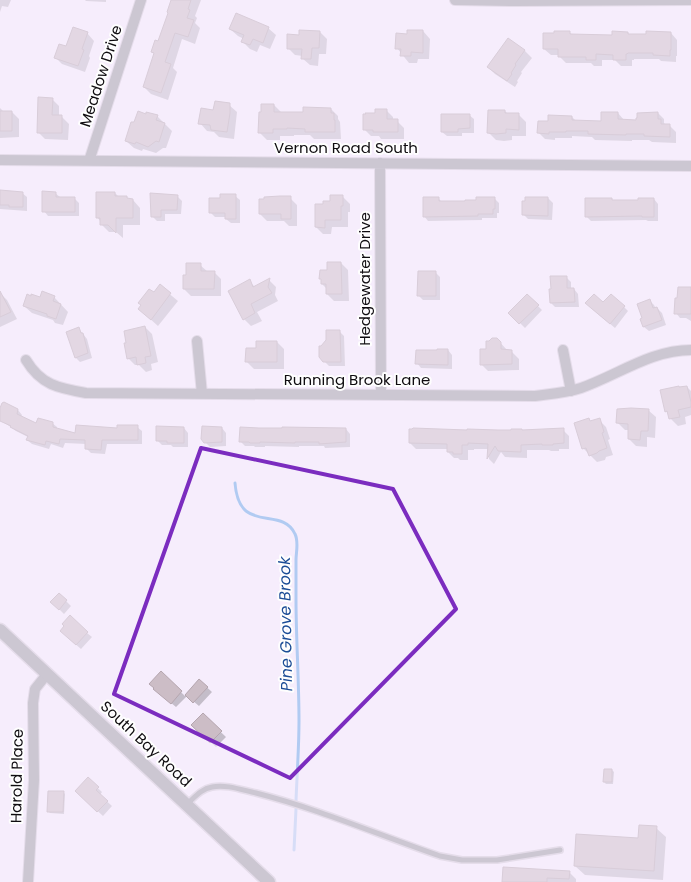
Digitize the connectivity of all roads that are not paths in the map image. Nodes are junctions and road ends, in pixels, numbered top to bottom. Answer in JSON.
{"nodes":[{"id":1,"x":141,"y":0,"type":"edge"},
{"id":2,"x":455,"y":0,"type":"edge"},
{"id":3,"x":691,"y":0,"type":"edge"},
{"id":4,"x":514,"y":1,"type":"edge"},
{"id":5,"x":0,"y":160,"type":"edge"},
{"id":6,"x":90,"y":161,"type":"junction"},
{"id":7,"x":380,"y":163,"type":"junction"},
{"id":8,"x":691,"y":166,"type":"edge"},
{"id":9,"x":197,"y":341,"type":"dead end"},
{"id":10,"x":562,"y":350,"type":"dead end"},
{"id":11,"x":691,"y":350,"type":"edge"},
{"id":12,"x":26,"y":360,"type":"dead end"},
{"id":13,"x":571,"y":391,"type":"junction"},
{"id":14,"x":202,"y":394,"type":"junction"},
{"id":15,"x":381,"y":395,"type":"junction"},
{"id":16,"x":0,"y":630,"type":"edge"},
{"id":17,"x":47,"y":674,"type":"junction"},
{"id":18,"x":186,"y":804,"type":"junction"},
{"id":19,"x":560,"y":850,"type":"dead end"},
{"id":20,"x":28,"y":882,"type":"edge"},
{"id":21,"x":269,"y":882,"type":"edge"}],
"edges":[{"from":1,"to":6,"type":"street","name":"Meadow Drive"},
{"from":2,"to":4,"type":"street"},
{"from":3,"to":4,"type":"street"},
{"from":5,"to":6,"type":"street","name":"Vernon Road South"},
{"from":6,"to":7,"type":"street","name":"Vernon Road South"},
{"from":7,"to":8,"type":"street","name":"Vernon Road South"},
{"from":7,"to":15,"type":"street","name":"Hedgewater Drive"},
{"from":9,"to":14,"type":"street"},
{"from":10,"to":13,"type":"street"},
{"from":11,"to":13,"type":"street","name":"Running Brook Lane"},
{"from":12,"to":14,"type":"street","name":"Running Brook Lane"},
{"from":13,"to":15,"type":"street","name":"Running Brook Lane"},
{"from":14,"to":15,"type":"street","name":"Running Brook Lane"},
{"from":16,"to":17,"type":"street","name":"South Bay Road"},
{"from":17,"to":18,"type":"street","name":"South Bay Road"},
{"from":17,"to":20,"type":"street","name":"Harold Place"},
{"from":18,"to":19,"type":"lane"},
{"from":18,"to":21,"type":"street","name":"South Bay Road"}]}
